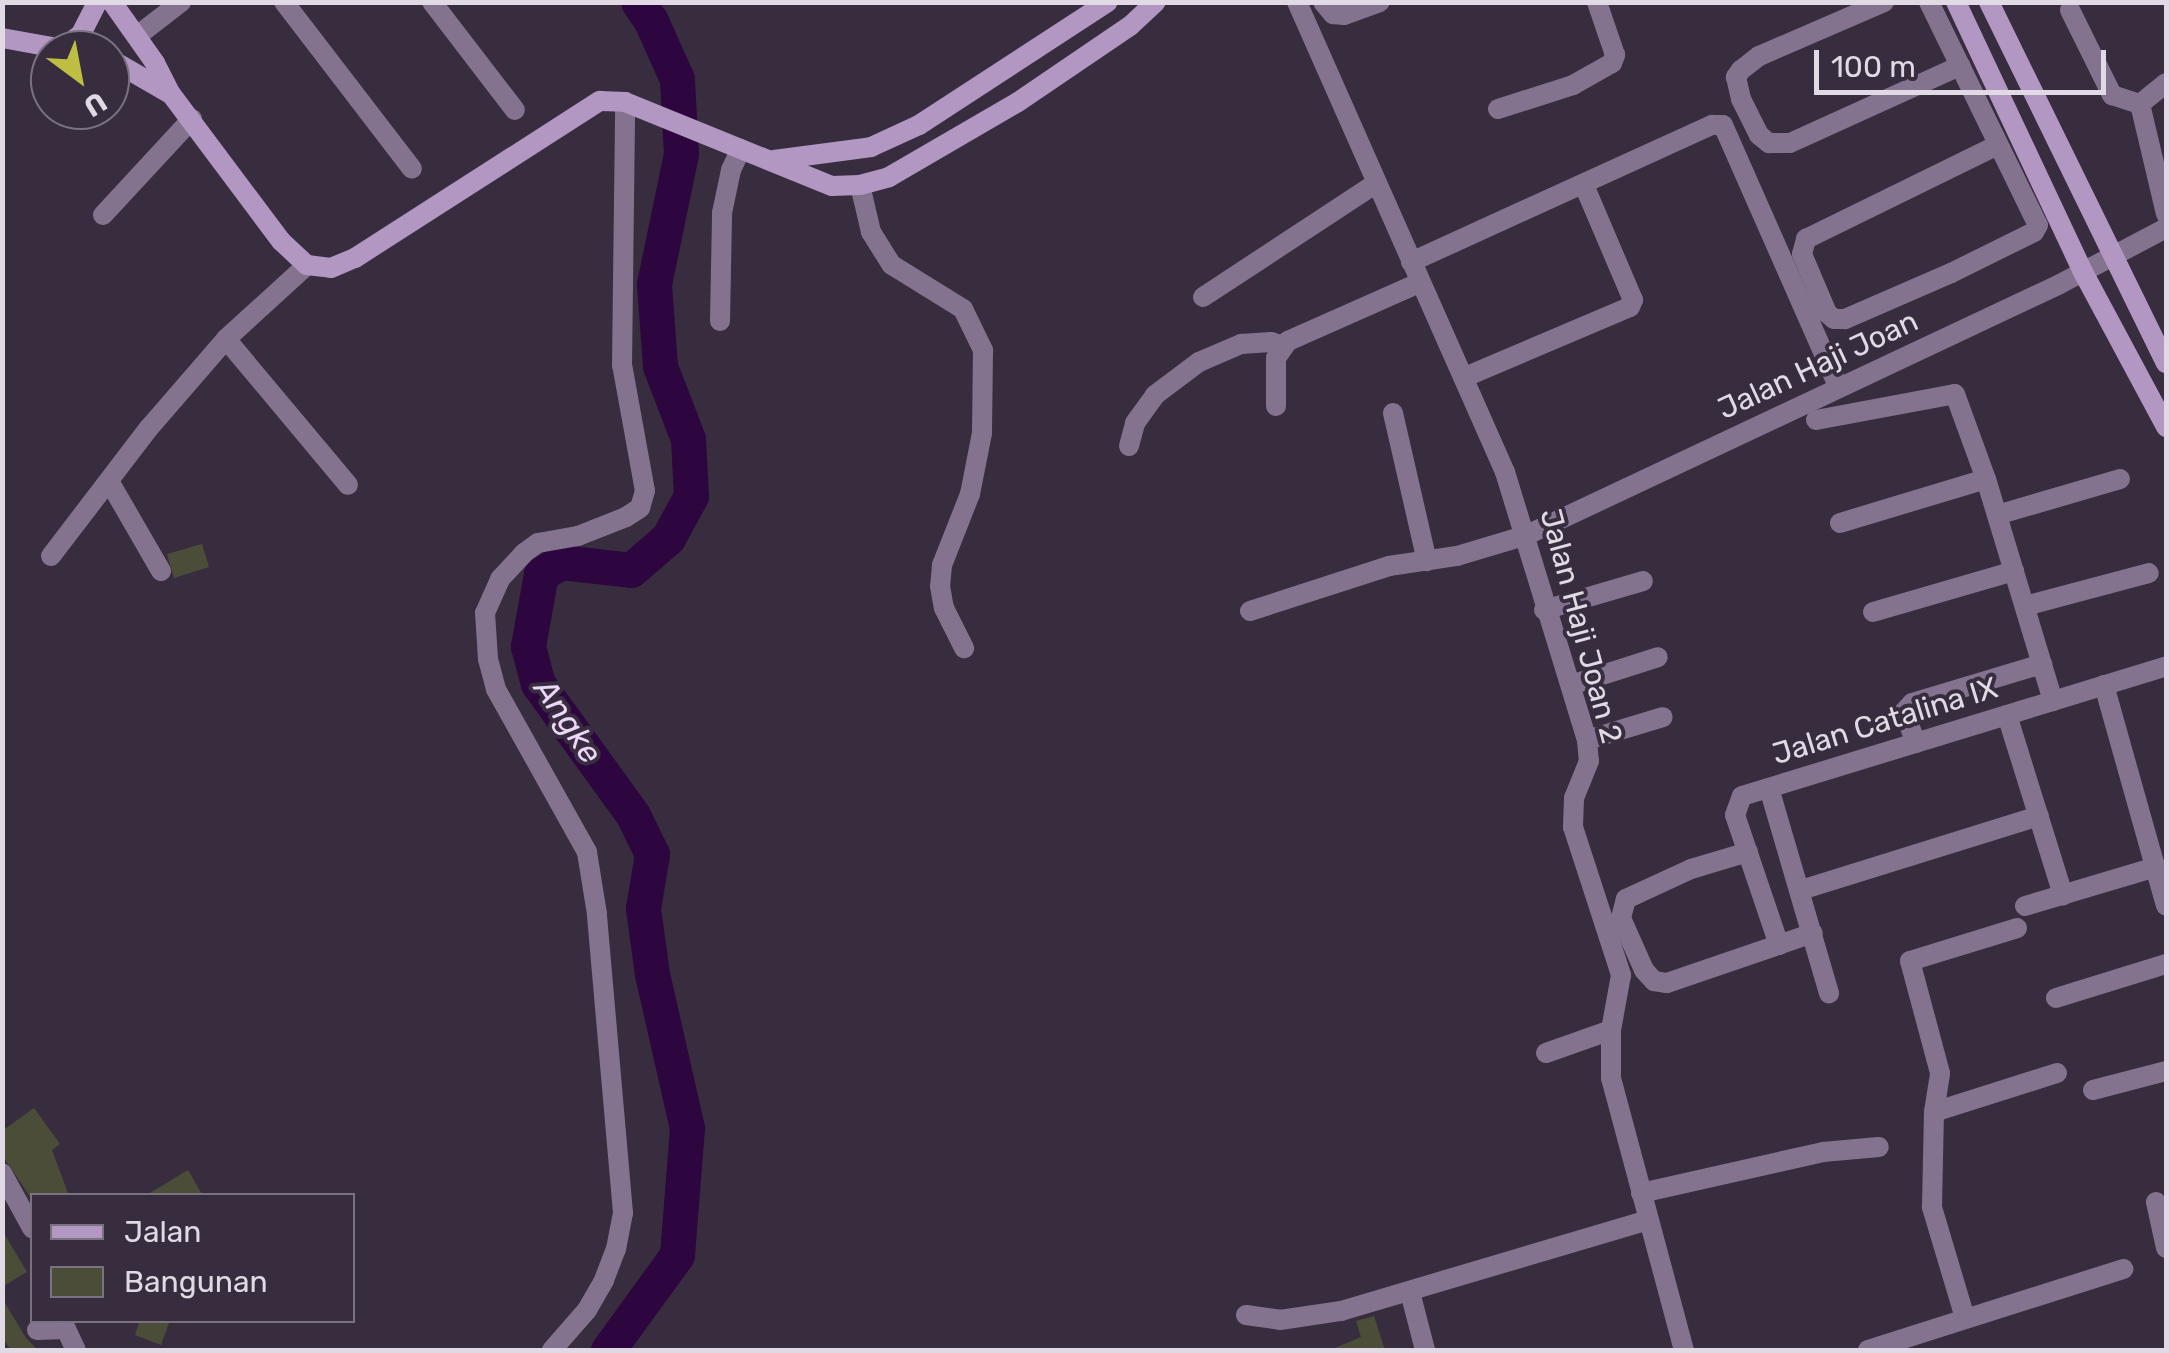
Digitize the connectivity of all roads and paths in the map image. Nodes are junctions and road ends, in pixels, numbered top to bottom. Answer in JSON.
{"nodes":[{"id":1,"x":97,"y":2,"type":"edge"},
{"id":2,"x":112,"y":2,"type":"edge"},
{"id":3,"x":180,"y":2,"type":"edge"},
{"id":4,"x":284,"y":2,"type":"edge"},
{"id":5,"x":432,"y":2,"type":"edge"},
{"id":6,"x":1108,"y":2,"type":"edge"},
{"id":7,"x":1156,"y":2,"type":"edge"},
{"id":8,"x":1297,"y":2,"type":"edge"},
{"id":9,"x":1380,"y":2,"type":"edge"},
{"id":10,"x":1597,"y":2,"type":"edge"},
{"id":11,"x":1884,"y":2,"type":"edge"},
{"id":12,"x":1929,"y":2,"type":"edge"},
{"id":13,"x":1956,"y":2,"type":"edge"},
{"id":14,"x":1990,"y":2,"type":"edge"},
{"id":15,"x":1328,"y":8,"type":"edge"},
{"id":16,"x":1857,"y":8,"type":"edge"},
{"id":17,"x":2070,"y":10,"type":"dead end"},
{"id":18,"x":84,"y":30,"type":"edge"},
{"id":19,"x":137,"y":36,"type":"junction"},
{"id":20,"x":2,"y":38,"type":"edge"},
{"id":21,"x":30,"y":43,"type":"edge"},
{"id":22,"x":1960,"y":66,"type":"junction"},
{"id":23,"x":130,"y":70,"type":"edge"},
{"id":24,"x":2166,"y":83,"type":"edge"},
{"id":25,"x":171,"y":94,"type":"junction"},
{"id":26,"x":626,"y":102,"type":"junction"},
{"id":27,"x":2140,"y":104,"type":"junction"},
{"id":28,"x":515,"y":110,"type":"dead end"},
{"id":29,"x":1498,"y":110,"type":"dead end"},
{"id":30,"x":192,"y":118,"type":"junction"},
{"id":31,"x":731,"y":145,"type":"junction"},
{"id":32,"x":1998,"y":145,"type":"junction"},
{"id":33,"x":774,"y":160,"type":"junction"},
{"id":34,"x":412,"y":168,"type":"dead end"},
{"id":35,"x":1375,"y":184,"type":"junction"},
{"id":36,"x":1584,"y":185,"type":"junction"},
{"id":37,"x":860,"y":186,"type":"junction"},
{"id":38,"x":103,"y":214,"type":"dead end"},
{"id":39,"x":2166,"y":214,"type":"edge"},
{"id":40,"x":2166,"y":228,"type":"edge"},
{"id":41,"x":2112,"y":254,"type":"junction"},
{"id":42,"x":1412,"y":262,"type":"junction"},
{"id":43,"x":307,"y":265,"type":"junction"},
{"id":44,"x":2082,"y":272,"type":"junction"},
{"id":45,"x":1421,"y":282,"type":"junction"},
{"id":46,"x":1203,"y":297,"type":"dead end"},
{"id":47,"x":720,"y":321,"type":"dead end"},
{"id":48,"x":2158,"y":325,"type":"edge"},
{"id":49,"x":226,"y":340,"type":"junction"},
{"id":50,"x":1283,"y":346,"type":"junction"},
{"id":51,"x":2166,"y":363,"type":"edge"},
{"id":52,"x":1465,"y":377,"type":"junction"},
{"id":53,"x":1839,"y":388,"type":"junction"},
{"id":54,"x":1276,"y":406,"type":"dead end"},
{"id":55,"x":1394,"y":413,"type":"dead end"},
{"id":56,"x":1816,"y":420,"type":"dead end"},
{"id":57,"x":2166,"y":426,"type":"edge"},
{"id":58,"x":1129,"y":446,"type":"dead end"},
{"id":59,"x":1986,"y":479,"type":"junction"},
{"id":60,"x":2120,"y":479,"type":"dead end"},
{"id":61,"x":109,"y":481,"type":"junction"},
{"id":62,"x":348,"y":485,"type":"dead end"},
{"id":63,"x":1997,"y":515,"type":"junction"},
{"id":64,"x":1840,"y":522,"type":"dead end"},
{"id":65,"x":1527,"y":535,"type":"junction"},
{"id":66,"x":51,"y":556,"type":"dead end"},
{"id":67,"x":1427,"y":561,"type":"junction"},
{"id":68,"x":2014,"y":571,"type":"junction"},
{"id":69,"x":160,"y":572,"type":"dead end"},
{"id":70,"x":2149,"y":573,"type":"dead end"},
{"id":71,"x":1644,"y":581,"type":"dead end"},
{"id":72,"x":2025,"y":606,"type":"junction"},
{"id":73,"x":1544,"y":610,"type":"junction"},
{"id":74,"x":1250,"y":611,"type":"dead end"},
{"id":75,"x":1873,"y":612,"type":"dead end"},
{"id":76,"x":964,"y":648,"type":"dead end"},
{"id":77,"x":1658,"y":658,"type":"dead end"},
{"id":78,"x":2042,"y":664,"type":"junction"},
{"id":79,"x":2166,"y":666,"type":"edge"},
{"id":80,"x":2104,"y":685,"type":"junction"},
{"id":81,"x":1571,"y":686,"type":"junction"},
{"id":82,"x":2053,"y":701,"type":"junction"},
{"id":83,"x":2007,"y":715,"type":"junction"},
{"id":84,"x":1663,"y":716,"type":"dead end"},
{"id":85,"x":1587,"y":740,"type":"junction"},
{"id":86,"x":1916,"y":743,"type":"junction"},
{"id":87,"x":1769,"y":788,"type":"junction"},
{"id":88,"x":2039,"y":816,"type":"junction"},
{"id":89,"x":2157,"y":840,"type":"edge"},
{"id":90,"x":1748,"y":852,"type":"junction"},
{"id":91,"x":2156,"y":867,"type":"junction"},
{"id":92,"x":1801,"y":890,"type":"junction"},
{"id":93,"x":2063,"y":895,"type":"junction"},
{"id":94,"x":2166,"y":905,"type":"edge"},
{"id":95,"x":2026,"y":906,"type":"dead end"},
{"id":96,"x":2016,"y":928,"type":"dead end"},
{"id":97,"x":1813,"y":933,"type":"junction"},
{"id":98,"x":1778,"y":945,"type":"junction"},
{"id":99,"x":2166,"y":964,"type":"edge"},
{"id":100,"x":1829,"y":993,"type":"dead end"},
{"id":101,"x":2056,"y":998,"type":"dead end"},
{"id":102,"x":1611,"y":1030,"type":"junction"},
{"id":103,"x":1546,"y":1053,"type":"dead end"},
{"id":104,"x":2166,"y":1072,"type":"edge"},
{"id":105,"x":2057,"y":1073,"type":"dead end"},
{"id":106,"x":2093,"y":1090,"type":"dead end"},
{"id":107,"x":1934,"y":1112,"type":"junction"},
{"id":108,"x":1879,"y":1147,"type":"dead end"},
{"id":109,"x":2,"y":1173,"type":"edge"},
{"id":110,"x":1640,"y":1193,"type":"junction"},
{"id":111,"x":2156,"y":1202,"type":"dead end"},
{"id":112,"x":1649,"y":1220,"type":"junction"},
{"id":113,"x":30,"y":1224,"type":"edge"},
{"id":114,"x":2166,"y":1248,"type":"edge"},
{"id":115,"x":2123,"y":1269,"type":"dead end"},
{"id":116,"x":1410,"y":1292,"type":"junction"},
{"id":117,"x":1246,"y":1314,"type":"dead end"},
{"id":118,"x":1965,"y":1318,"type":"junction"},
{"id":119,"x":35,"y":1334,"type":"edge"},
{"id":120,"x":76,"y":1350,"type":"edge"},
{"id":121,"x":552,"y":1350,"type":"edge"},
{"id":122,"x":1425,"y":1350,"type":"edge"},
{"id":123,"x":1684,"y":1350,"type":"edge"},
{"id":124,"x":1868,"y":1350,"type":"edge"}],
"edges":[{"from":1,"to":18,"type":"main road"},
{"from":2,"to":19,"type":"main road"},
{"from":3,"to":19,"type":"street"},
{"from":4,"to":34,"type":"street"},
{"from":5,"to":28,"type":"street"},
{"from":6,"to":33,"type":"main road"},
{"from":7,"to":37,"type":"main road"},
{"from":8,"to":35,"type":"street","name":"Jalan Haji Joan 2"},
{"from":9,"to":15,"type":"street"},
{"from":10,"to":29,"type":"street"},
{"from":11,"to":16,"type":"street"},
{"from":12,"to":22,"type":"street"},
{"from":13,"to":44,"type":"main road"},
{"from":14,"to":41,"type":"main road"},
{"from":16,"to":22,"type":"street"},
{"from":17,"to":27,"type":"street"},
{"from":19,"to":25,"type":"main road"},
{"from":20,"to":21,"type":"main road"},
{"from":22,"to":32,"type":"street"},
{"from":23,"to":25,"type":"main road"},
{"from":24,"to":27,"type":"street"},
{"from":25,"to":30,"type":"main road"},
{"from":26,"to":31,"type":"main road"},
{"from":26,"to":43,"type":"main road"},
{"from":26,"to":121,"type":"street"},
{"from":27,"to":39,"type":"street"},
{"from":30,"to":38,"type":"street"},
{"from":30,"to":43,"type":"main road"},
{"from":31,"to":33,"type":"main road"},
{"from":31,"to":47,"type":"street"},
{"from":32,"to":32,"type":"street"},
{"from":33,"to":37,"type":"main road"},
{"from":35,"to":42,"type":"street","name":"Jalan Haji Joan 2"},
{"from":35,"to":46,"type":"street"},
{"from":36,"to":42,"type":"street"},
{"from":36,"to":52,"type":"street"},
{"from":36,"to":53,"type":"street"},
{"from":37,"to":76,"type":"street"},
{"from":40,"to":41,"type":"street","name":"Jalan Haji Joan"},
{"from":41,"to":44,"type":"street","name":"Jalan Haji Joan"},
{"from":41,"to":48,"type":"main road"},
{"from":42,"to":45,"type":"street","name":"Jalan Haji Joan 2"},
{"from":43,"to":49,"type":"street"},
{"from":44,"to":53,"type":"street","name":"Jalan Haji Joan"},
{"from":44,"to":57,"type":"main road"},
{"from":45,"to":50,"type":"street"},
{"from":45,"to":52,"type":"street","name":"Jalan Haji Joan 2"},
{"from":48,"to":51,"type":"main road"},
{"from":49,"to":61,"type":"street"},
{"from":49,"to":62,"type":"street"},
{"from":50,"to":54,"type":"street"},
{"from":50,"to":58,"type":"street"},
{"from":52,"to":65,"type":"street","name":"Jalan Haji Joan 2"},
{"from":53,"to":65,"type":"street","name":"Jalan Haji Joan"},
{"from":55,"to":67,"type":"street"},
{"from":56,"to":59,"type":"street"},
{"from":59,"to":63,"type":"street"},
{"from":59,"to":64,"type":"street"},
{"from":60,"to":63,"type":"street"},
{"from":61,"to":66,"type":"street"},
{"from":61,"to":69,"type":"street"},
{"from":63,"to":68,"type":"street"},
{"from":65,"to":67,"type":"street","name":"Jalan Haji Joan"},
{"from":65,"to":73,"type":"street","name":"Jalan Haji Joan 2"},
{"from":67,"to":74,"type":"street","name":"Jalan Haji Joan"},
{"from":68,"to":72,"type":"street"},
{"from":68,"to":75,"type":"street"},
{"from":70,"to":72,"type":"street"},
{"from":71,"to":73,"type":"street"},
{"from":72,"to":78,"type":"street"},
{"from":73,"to":81,"type":"street","name":"Jalan Haji Joan 2"},
{"from":77,"to":81,"type":"street"},
{"from":78,"to":82,"type":"street"},
{"from":78,"to":86,"type":"street"},
{"from":79,"to":80,"type":"street","name":"Jalan Catalina IX"},
{"from":80,"to":82,"type":"street","name":"Jalan Catalina IX"},
{"from":80,"to":89,"type":"street"},
{"from":81,"to":85,"type":"street","name":"Jalan Haji Joan 2"},
{"from":82,"to":83,"type":"street","name":"Jalan Catalina IX"},
{"from":83,"to":86,"type":"street","name":"Jalan Catalina IX"},
{"from":83,"to":88,"type":"street"},
{"from":84,"to":85,"type":"street"},
{"from":85,"to":102,"type":"street","name":"Jalan Haji Joan 2"},
{"from":86,"to":87,"type":"street","name":"Jalan Catalina IX"},
{"from":87,"to":90,"type":"street","name":"Jalan Catalina IX"},
{"from":87,"to":92,"type":"street"},
{"from":88,"to":92,"type":"street"},
{"from":88,"to":93,"type":"street"},
{"from":89,"to":91,"type":"street"},
{"from":90,"to":98,"type":"street"},
{"from":90,"to":98,"type":"street"},
{"from":91,"to":93,"type":"street"},
{"from":91,"to":94,"type":"street"},
{"from":92,"to":97,"type":"street"},
{"from":93,"to":95,"type":"street"},
{"from":96,"to":107,"type":"street"},
{"from":97,"to":98,"type":"street"},
{"from":97,"to":100,"type":"street"},
{"from":99,"to":101,"type":"street"},
{"from":102,"to":103,"type":"street"},
{"from":102,"to":110,"type":"street","name":"Jalan Haji Joan 2"},
{"from":104,"to":106,"type":"street"},
{"from":105,"to":107,"type":"street"},
{"from":107,"to":118,"type":"street"},
{"from":108,"to":110,"type":"street"},
{"from":109,"to":113,"type":"street"},
{"from":110,"to":112,"type":"street","name":"Jalan Haji Joan 2"},
{"from":111,"to":114,"type":"street"},
{"from":112,"to":116,"type":"street"},
{"from":112,"to":123,"type":"street","name":"Jalan Haji Joan 2"},
{"from":115,"to":118,"type":"street"},
{"from":116,"to":117,"type":"street"},
{"from":116,"to":122,"type":"street"},
{"from":118,"to":124,"type":"street"},
{"from":119,"to":120,"type":"street"}]}
